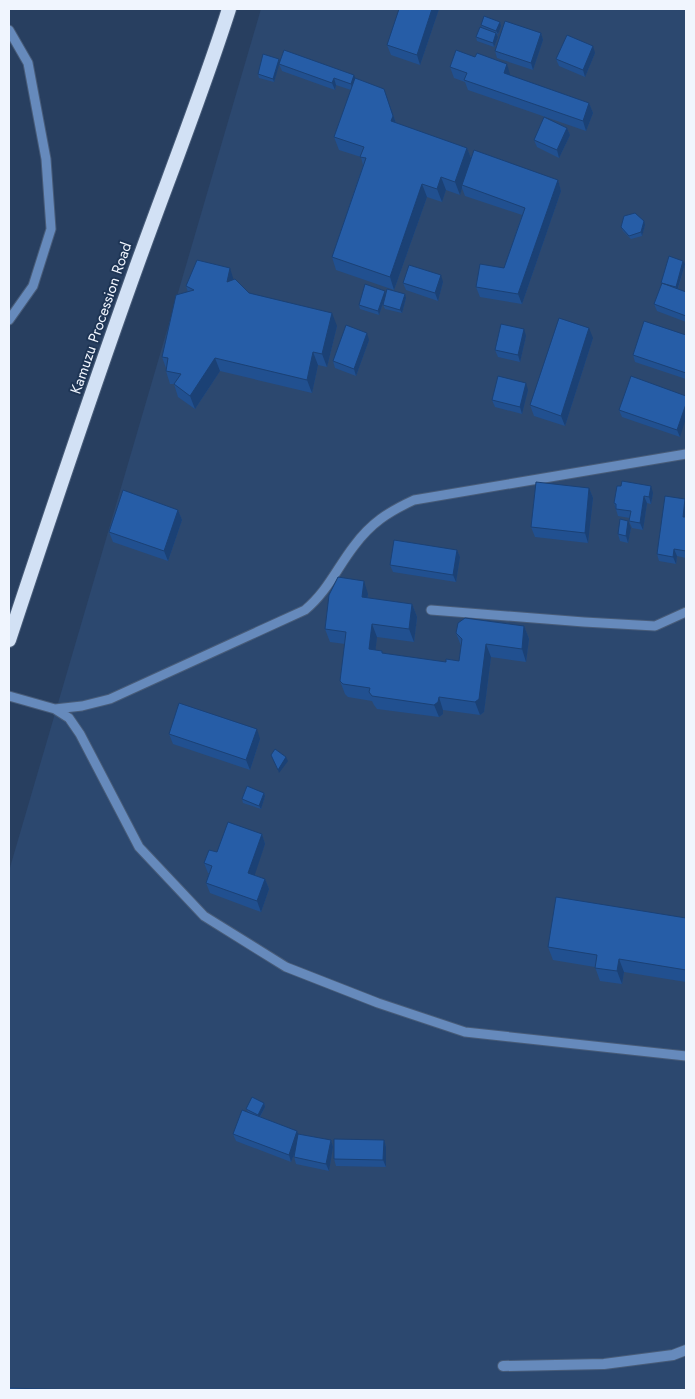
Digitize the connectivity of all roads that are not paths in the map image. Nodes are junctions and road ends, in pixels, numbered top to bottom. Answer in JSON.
{"nodes":[{"id":1,"x":229,"y":9,"type":"edge"},
{"id":2,"x":9,"y":30,"type":"edge"},
{"id":3,"x":9,"y":320,"type":"edge"},
{"id":4,"x":686,"y":454,"type":"edge"},
{"id":5,"x":431,"y":610,"type":"dead end"},
{"id":6,"x":686,"y":612,"type":"edge"},
{"id":7,"x":9,"y":640,"type":"edge"},
{"id":8,"x":9,"y":696,"type":"edge"},
{"id":9,"x":55,"y":709,"type":"junction"},
{"id":10,"x":686,"y":1056,"type":"edge"},
{"id":11,"x":686,"y":1350,"type":"edge"},
{"id":12,"x":503,"y":1366,"type":"dead end"}],
"edges":[{"from":1,"to":7,"type":"highway","name":"Kamuzu Procession Road"},
{"from":2,"to":3,"type":"lane"},
{"from":4,"to":9,"type":"lane"},
{"from":5,"to":6,"type":"lane"},
{"from":8,"to":9,"type":"lane"},
{"from":9,"to":10,"type":"lane"},
{"from":11,"to":12,"type":"street"}]}
